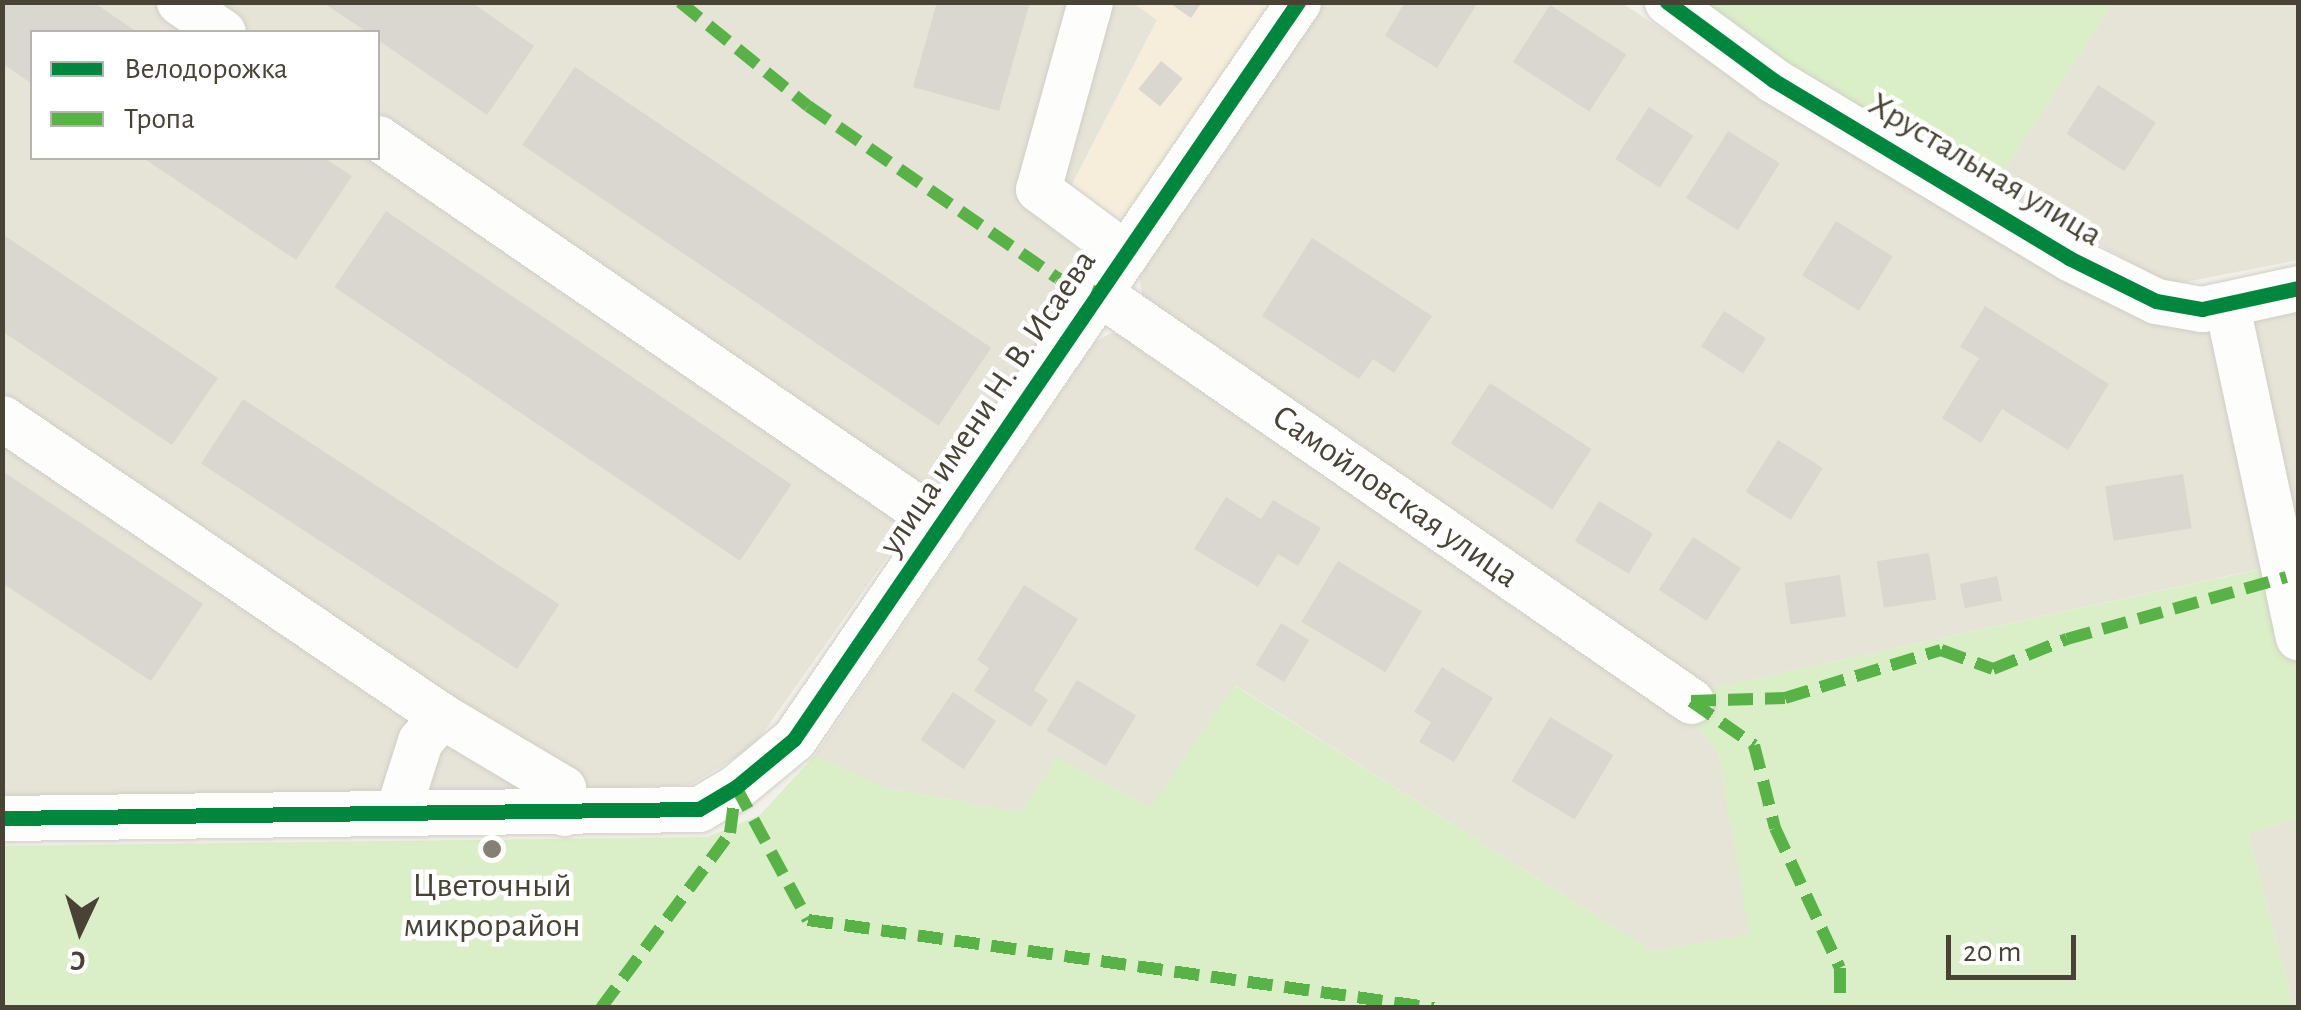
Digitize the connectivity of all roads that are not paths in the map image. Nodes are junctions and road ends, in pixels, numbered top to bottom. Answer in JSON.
{"nodes":[{"id":1,"x":180,"y":2,"type":"edge"},
{"id":2,"x":1090,"y":2,"type":"edge"},
{"id":3,"x":1298,"y":2,"type":"edge"},
{"id":4,"x":1666,"y":2,"type":"edge"},
{"id":5,"x":220,"y":30,"type":"edge"},
{"id":6,"x":380,"y":139,"type":"edge"},
{"id":7,"x":1126,"y":254,"type":"junction"},
{"id":8,"x":2298,"y":288,"type":"edge"},
{"id":9,"x":1099,"y":292,"type":"junction"},
{"id":10,"x":2227,"y":306,"type":"junction"},
{"id":11,"x":2,"y":418,"type":"edge"},
{"id":12,"x":942,"y":524,"type":"junction"},
{"id":13,"x":2298,"y":637,"type":"edge"},
{"id":14,"x":1691,"y":702,"type":"dead end"},
{"id":15,"x":442,"y":716,"type":"junction"},
{"id":16,"x":398,"y":813,"type":"junction"},
{"id":17,"x":564,"y":814,"type":"junction"},
{"id":18,"x":2,"y":818,"type":"edge"}],
"edges":[{"from":1,"to":5,"type":"street"},
{"from":2,"to":7,"type":"street"},
{"from":3,"to":7,"type":"street","name":"улица имени Н. В. Исаева"},
{"from":4,"to":10,"type":"street","name":"Хрустальная улица"},
{"from":6,"to":12,"type":"street"},
{"from":7,"to":9,"type":"street","name":"улица имени Н. В. Исаева"},
{"from":8,"to":10,"type":"street","name":"Хрустальная улица"},
{"from":9,"to":12,"type":"street","name":"улица имени Н. В. Исаева"},
{"from":9,"to":14,"type":"street","name":"Самойловская улица"},
{"from":10,"to":13,"type":"street"},
{"from":11,"to":15,"type":"street"},
{"from":12,"to":17,"type":"street","name":"улица имени Н. В. Исаева"},
{"from":15,"to":16,"type":"street"},
{"from":15,"to":17,"type":"street"},
{"from":16,"to":17,"type":"street"},
{"from":16,"to":18,"type":"street"}]}
